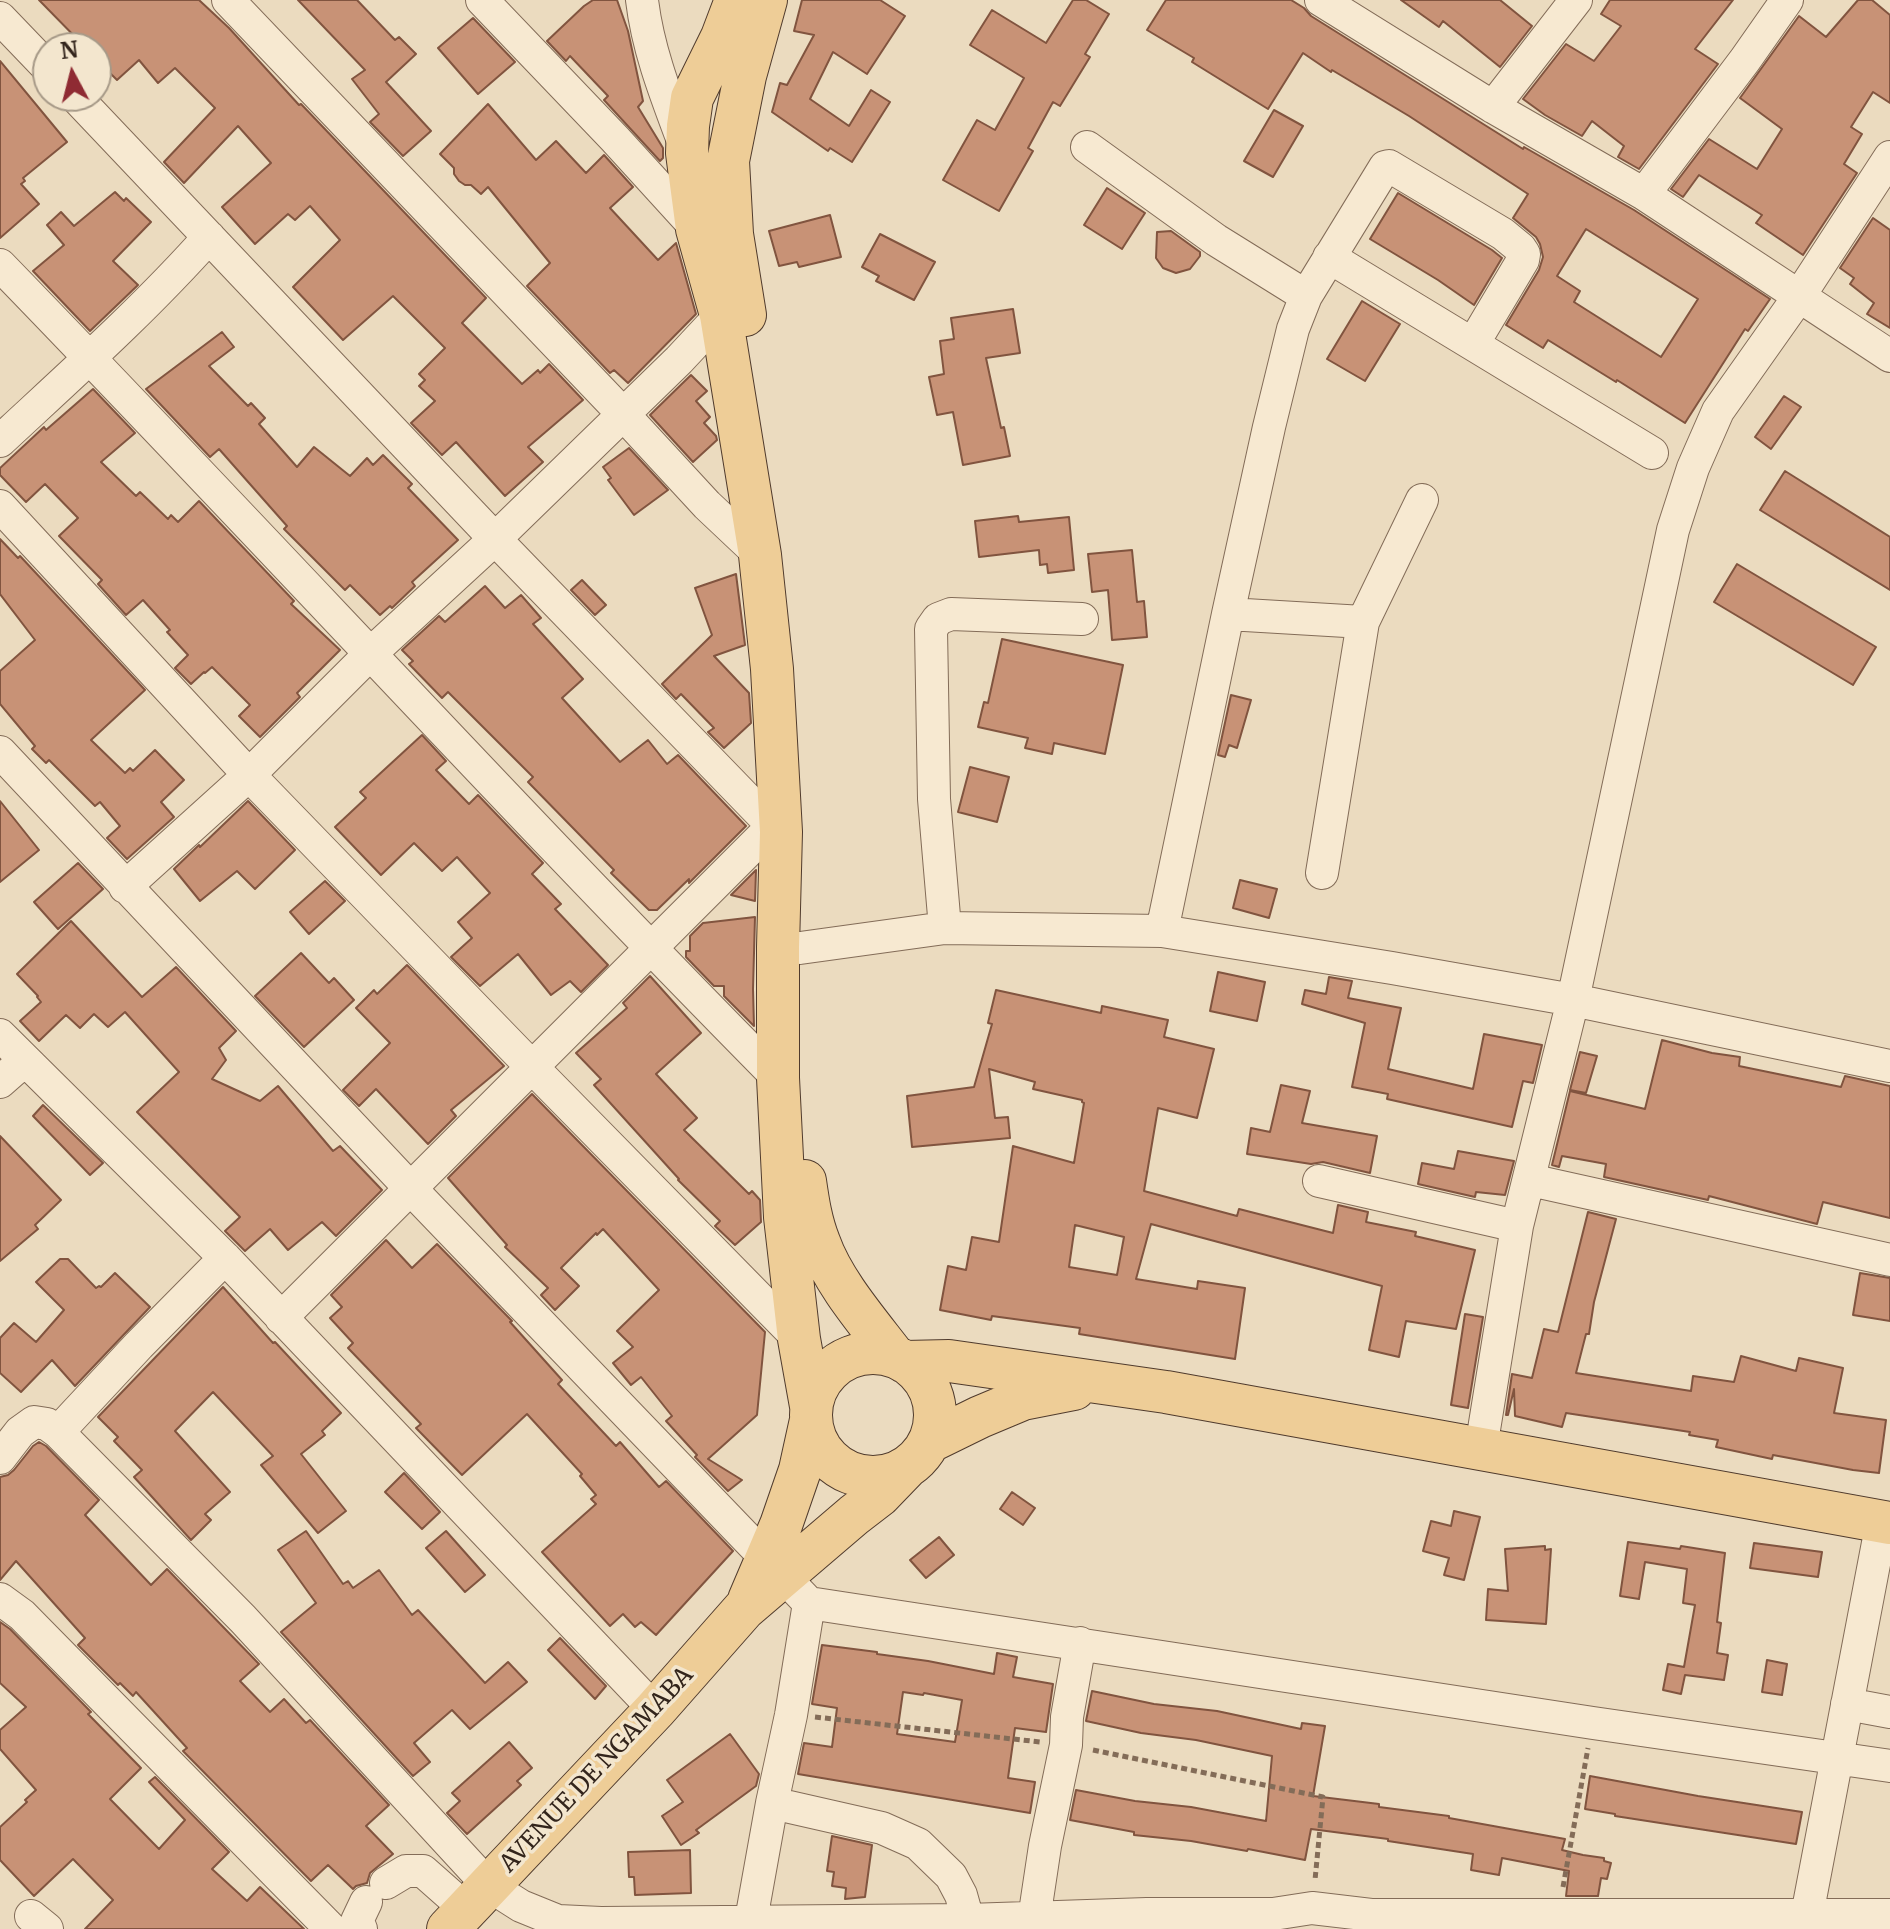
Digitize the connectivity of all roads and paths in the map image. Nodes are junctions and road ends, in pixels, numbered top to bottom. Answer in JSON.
{"nodes":[{"id":1,"x":228,"y":0,"type":"edge"},
{"id":2,"x":482,"y":0,"type":"edge"},
{"id":3,"x":642,"y":0,"type":"edge"},
{"id":4,"x":736,"y":0,"type":"edge"},
{"id":5,"x":766,"y":0,"type":"edge"},
{"id":6,"x":1576,"y":0,"type":"edge"},
{"id":7,"x":1787,"y":0,"type":"edge"},
{"id":8,"x":1336,"y":4,"type":"edge"},
{"id":9,"x":0,"y":18,"type":"edge"},
{"id":10,"x":32,"y":51,"type":"edge"},
{"id":11,"x":692,"y":98,"type":"junction"},
{"id":12,"x":1493,"y":107,"type":"junction"},
{"id":13,"x":90,"y":112,"type":"edge"},
{"id":14,"x":1087,"y":147,"type":"dead end"},
{"id":15,"x":687,"y":153,"type":"junction"},
{"id":16,"x":728,"y":156,"type":"junction"},
{"id":17,"x":1890,"y":157,"type":"edge"},
{"id":18,"x":1644,"y":194,"type":"junction"},
{"id":19,"x":697,"y":229,"type":"junction"},
{"id":20,"x":209,"y":237,"type":"junction"},
{"id":21,"x":1329,"y":257,"type":"junction"},
{"id":22,"x":0,"y":265,"type":"edge"},
{"id":23,"x":1800,"y":295,"type":"junction"},
{"id":24,"x":1306,"y":296,"type":"junction"},
{"id":25,"x":721,"y":315,"type":"junction"},
{"id":26,"x":1473,"y":344,"type":"junction"},
{"id":27,"x":1890,"y":356,"type":"edge"},
{"id":28,"x":90,"y":357,"type":"junction"},
{"id":29,"x":623,"y":414,"type":"junction"},
{"id":30,"x":0,"y":441,"type":"edge"},
{"id":31,"x":1652,"y":453,"type":"dead end"},
{"id":32,"x":1422,"y":500,"type":"dead end"},
{"id":33,"x":0,"y":506,"type":"edge"},
{"id":34,"x":495,"y":539,"type":"junction"},
{"id":35,"x":760,"y":555,"type":"junction"},
{"id":36,"x":1228,"y":614,"type":"junction"},
{"id":37,"x":1082,"y":619,"type":"dead end"},
{"id":38,"x":1363,"y":622,"type":"junction"},
{"id":39,"x":369,"y":655,"type":"junction"},
{"id":40,"x":0,"y":752,"type":"edge"},
{"id":41,"x":249,"y":775,"type":"junction"},
{"id":42,"x":777,"y":829,"type":"junction"},
{"id":43,"x":1322,"y":873,"type":"dead end"},
{"id":44,"x":125,"y":887,"type":"junction"},
{"id":45,"x":945,"y":928,"type":"junction"},
{"id":46,"x":1162,"y":931,"type":"junction"},
{"id":47,"x":800,"y":948,"type":"junction"},
{"id":48,"x":651,"y":950,"type":"junction"},
{"id":49,"x":1573,"y":1000,"type":"junction"},
{"id":50,"x":0,"y":1035,"type":"edge"},
{"id":51,"x":25,"y":1060,"type":"junction"},
{"id":52,"x":531,"y":1066,"type":"junction"},
{"id":53,"x":1890,"y":1066,"type":"edge"},
{"id":54,"x":778,"y":1078,"type":"junction"},
{"id":55,"x":0,"y":1082,"type":"edge"},
{"id":56,"x":1530,"y":1180,"type":"junction"},
{"id":57,"x":1319,"y":1181,"type":"dead end"},
{"id":58,"x":410,"y":1188,"type":"junction"},
{"id":59,"x":1517,"y":1226,"type":"junction"},
{"id":60,"x":225,"y":1258,"type":"junction"},
{"id":61,"x":1890,"y":1260,"type":"edge"},
{"id":62,"x":281,"y":1318,"type":"junction"},
{"id":63,"x":799,"y":1339,"type":"junction"},
{"id":64,"x":900,"y":1359,"type":"junction"},
{"id":65,"x":1111,"y":1384,"type":"junction"},
{"id":66,"x":811,"y":1413,"type":"junction"},
{"id":67,"x":10,"y":1424,"type":"edge"},
{"id":68,"x":58,"y":1432,"type":"junction"},
{"id":69,"x":1481,"y":1448,"type":"junction"},
{"id":70,"x":918,"y":1455,"type":"junction"},
{"id":71,"x":0,"y":1458,"type":"edge"},
{"id":72,"x":1886,"y":1523,"type":"edge"},
{"id":73,"x":787,"y":1579,"type":"junction"},
{"id":74,"x":0,"y":1599,"type":"edge"},
{"id":75,"x":1080,"y":1643,"type":"junction"},
{"id":76,"x":1847,"y":1704,"type":"junction"},
{"id":77,"x":655,"y":1710,"type":"junction"},
{"id":78,"x":1890,"y":1712,"type":"edge"},
{"id":79,"x":791,"y":1715,"type":"junction"},
{"id":80,"x":1593,"y":1723,"type":"junction"},
{"id":81,"x":1066,"y":1745,"type":"junction"},
{"id":82,"x":1837,"y":1759,"type":"junction"},
{"id":83,"x":1890,"y":1766,"type":"edge"},
{"id":84,"x":772,"y":1803,"type":"junction"},
{"id":85,"x":371,"y":1905,"type":"edge"},
{"id":86,"x":467,"y":1908,"type":"edge"},
{"id":87,"x":1312,"y":1908,"type":"junction"},
{"id":88,"x":1807,"y":1915,"type":"junction"},
{"id":89,"x":1890,"y":1915,"type":"edge"},
{"id":90,"x":751,"y":1920,"type":"junction"},
{"id":91,"x":1571,"y":1920,"type":"edge"},
{"id":92,"x":1047,"y":1922,"type":"edge"},
{"id":93,"x":1148,"y":1922,"type":"edge"},
{"id":94,"x":1371,"y":1922,"type":"edge"},
{"id":95,"x":947,"y":1923,"type":"edge"},
{"id":96,"x":1855,"y":1923,"type":"edge"},
{"id":97,"x":558,"y":1925,"type":"edge"},
{"id":98,"x":829,"y":1925,"type":"edge"},
{"id":99,"x":331,"y":1929,"type":"edge"}],
"edges":[{"from":1,"to":29,"type":"street"},
{"from":2,"to":19,"type":"street"},
{"from":3,"to":11,"type":"street"},
{"from":3,"to":15,"type":"street"},
{"from":4,"to":11,"type":"main road"},
{"from":5,"to":16,"type":"main road"},
{"from":6,"to":12,"type":"street"},
{"from":7,"to":18,"type":"street"},
{"from":8,"to":12,"type":"street"},
{"from":9,"to":10,"type":"street"},
{"from":11,"to":15,"type":"main road"},
{"from":11,"to":16,"type":"street"},
{"from":12,"to":18,"type":"street"},
{"from":13,"to":20,"type":"street"},
{"from":14,"to":24,"type":"street"},
{"from":15,"to":16,"type":"street"},
{"from":15,"to":19,"type":"main road"},
{"from":16,"to":47,"type":"main road"},
{"from":17,"to":23,"type":"street"},
{"from":18,"to":23,"type":"street"},
{"from":19,"to":25,"type":"main road"},
{"from":20,"to":28,"type":"street"},
{"from":20,"to":34,"type":"street"},
{"from":21,"to":24,"type":"street"},
{"from":21,"to":26,"type":"street"},
{"from":21,"to":26,"type":"street"},
{"from":22,"to":28,"type":"street"},
{"from":23,"to":27,"type":"street"},
{"from":23,"to":49,"type":"street"},
{"from":24,"to":36,"type":"street"},
{"from":25,"to":29,"type":"street"},
{"from":25,"to":35,"type":"main road"},
{"from":26,"to":31,"type":"street"},
{"from":28,"to":30,"type":"street"},
{"from":28,"to":39,"type":"street"},
{"from":29,"to":34,"type":"street"},
{"from":29,"to":35,"type":"street"},
{"from":32,"to":38,"type":"street"},
{"from":33,"to":41,"type":"street"},
{"from":34,"to":39,"type":"street"},
{"from":34,"to":42,"type":"street"},
{"from":35,"to":42,"type":"main road"},
{"from":36,"to":38,"type":"street"},
{"from":36,"to":46,"type":"street"},
{"from":37,"to":45,"type":"street"},
{"from":38,"to":43,"type":"street"},
{"from":39,"to":41,"type":"street"},
{"from":39,"to":48,"type":"street"},
{"from":40,"to":44,"type":"street"},
{"from":41,"to":44,"type":"street"},
{"from":41,"to":52,"type":"street"},
{"from":42,"to":48,"type":"street"},
{"from":42,"to":54,"type":"main road"},
{"from":44,"to":58,"type":"street"},
{"from":45,"to":46,"type":"street"},
{"from":45,"to":47,"type":"street"},
{"from":46,"to":49,"type":"street"},
{"from":47,"to":64,"type":"main road"},
{"from":48,"to":52,"type":"street"},
{"from":48,"to":54,"type":"street"},
{"from":49,"to":53,"type":"street"},
{"from":49,"to":56,"type":"street"},
{"from":50,"to":51,"type":"street"},
{"from":51,"to":55,"type":"street"},
{"from":51,"to":60,"type":"street"},
{"from":52,"to":58,"type":"street"},
{"from":52,"to":63,"type":"street"},
{"from":54,"to":63,"type":"main road"},
{"from":56,"to":59,"type":"street"},
{"from":56,"to":61,"type":"street"},
{"from":57,"to":59,"type":"street"},
{"from":58,"to":62,"type":"street"},
{"from":58,"to":73,"type":"street"},
{"from":59,"to":69,"type":"street"},
{"from":60,"to":62,"type":"street"},
{"from":60,"to":68,"type":"street"},
{"from":62,"to":77,"type":"street"},
{"from":63,"to":66,"type":"main road"},
{"from":64,"to":65,"type":"main road"},
{"from":64,"to":66,"type":"main road"},
{"from":64,"to":70,"type":"main road"},
{"from":65,"to":69,"type":"main road"},
{"from":65,"to":70,"type":"main road"},
{"from":66,"to":70,"type":"main road"},
{"from":66,"to":73,"type":"main road","name":"AVENUE DE NGAMABA"},
{"from":67,"to":68,"type":"street"},
{"from":67,"to":71,"type":"street"},
{"from":68,"to":86,"type":"street"},
{"from":69,"to":72,"type":"main road"},
{"from":70,"to":73,"type":"main road","name":"AVENUE DE NGAMABA"},
{"from":72,"to":76,"type":"street"},
{"from":73,"to":75,"type":"street"},
{"from":73,"to":77,"type":"main road","name":"AVENUE DE NGAMABA"},
{"from":73,"to":79,"type":"street"},
{"from":74,"to":99,"type":"street"},
{"from":75,"to":80,"type":"street"},
{"from":75,"to":81,"type":"street"},
{"from":76,"to":78,"type":"street"},
{"from":76,"to":82,"type":"street"},
{"from":77,"to":86,"type":"main road","name":"AVENUE DE NGAMABA"},
{"from":79,"to":81,"type":"path"},
{"from":79,"to":84,"type":"street"},
{"from":80,"to":82,"type":"street"},
{"from":80,"to":91,"type":"path"},
{"from":81,"to":87,"type":"path"},
{"from":81,"to":92,"type":"street"},
{"from":82,"to":83,"type":"street"},
{"from":82,"to":88,"type":"street"},
{"from":84,"to":90,"type":"street"},
{"from":84,"to":95,"type":"street"},
{"from":85,"to":86,"type":"street"},
{"from":86,"to":97,"type":"street"},
{"from":87,"to":93,"type":"street"},
{"from":87,"to":94,"type":"street"},
{"from":88,"to":91,"type":"street"},
{"from":88,"to":96,"type":"street"},
{"from":89,"to":96,"type":"street"},
{"from":90,"to":97,"type":"street"},
{"from":90,"to":98,"type":"street"},
{"from":91,"to":94,"type":"street"},
{"from":92,"to":93,"type":"street"},
{"from":92,"to":95,"type":"street"},
{"from":95,"to":98,"type":"street"}]}
